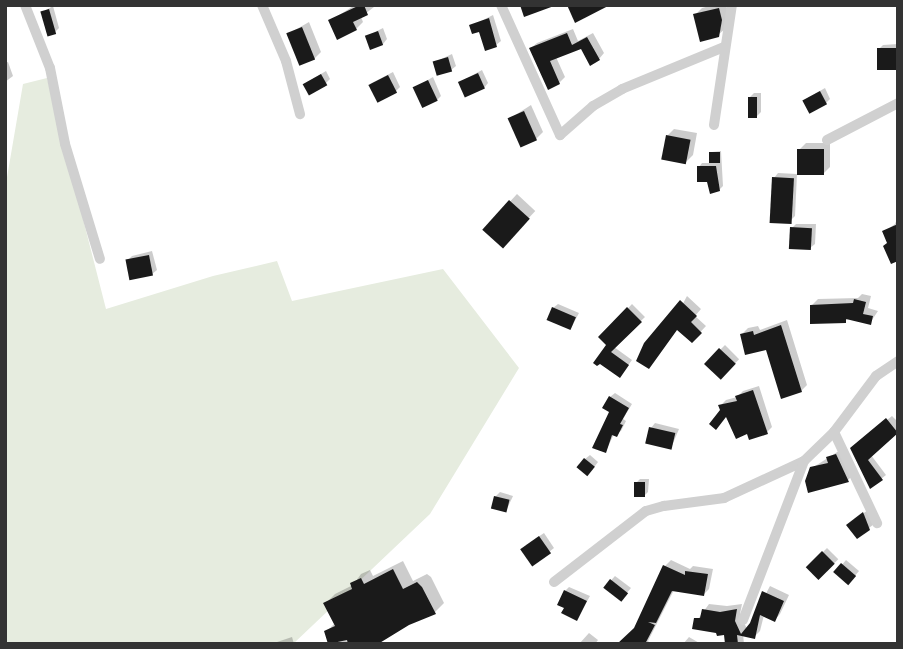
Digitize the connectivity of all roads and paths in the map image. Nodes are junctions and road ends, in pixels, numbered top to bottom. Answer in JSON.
{"nodes":[{"id":1,"x":25,"y":5,"type":"edge"},
{"id":2,"x":262,"y":5,"type":"edge"},
{"id":3,"x":501,"y":5,"type":"edge"},
{"id":4,"x":732,"y":5,"type":"edge"},
{"id":5,"x":724,"y":47,"type":"junction"},
{"id":6,"x":898,"y":103,"type":"edge"},
{"id":7,"x":300,"y":114,"type":"dead end"},
{"id":8,"x":714,"y":125,"type":"dead end"},
{"id":9,"x":828,"y":140,"type":"dead end"},
{"id":10,"x":100,"y":259,"type":"dead end"},
{"id":11,"x":898,"y":361,"type":"edge"},
{"id":12,"x":834,"y":432,"type":"junction"},
{"id":13,"x":804,"y":461,"type":"junction"},
{"id":14,"x":877,"y":523,"type":"dead end"},
{"id":15,"x":554,"y":582,"type":"dead end"},
{"id":16,"x":743,"y":620,"type":"dead end"}],
"edges":[{"from":1,"to":10,"type":"street"},
{"from":2,"to":7,"type":"street"},
{"from":3,"to":5,"type":"street"},
{"from":4,"to":5,"type":"street"},
{"from":5,"to":8,"type":"street"},
{"from":6,"to":9,"type":"street"},
{"from":11,"to":12,"type":"street"},
{"from":12,"to":13,"type":"street"},
{"from":12,"to":14,"type":"street"},
{"from":13,"to":15,"type":"street"},
{"from":13,"to":16,"type":"street"}]}
